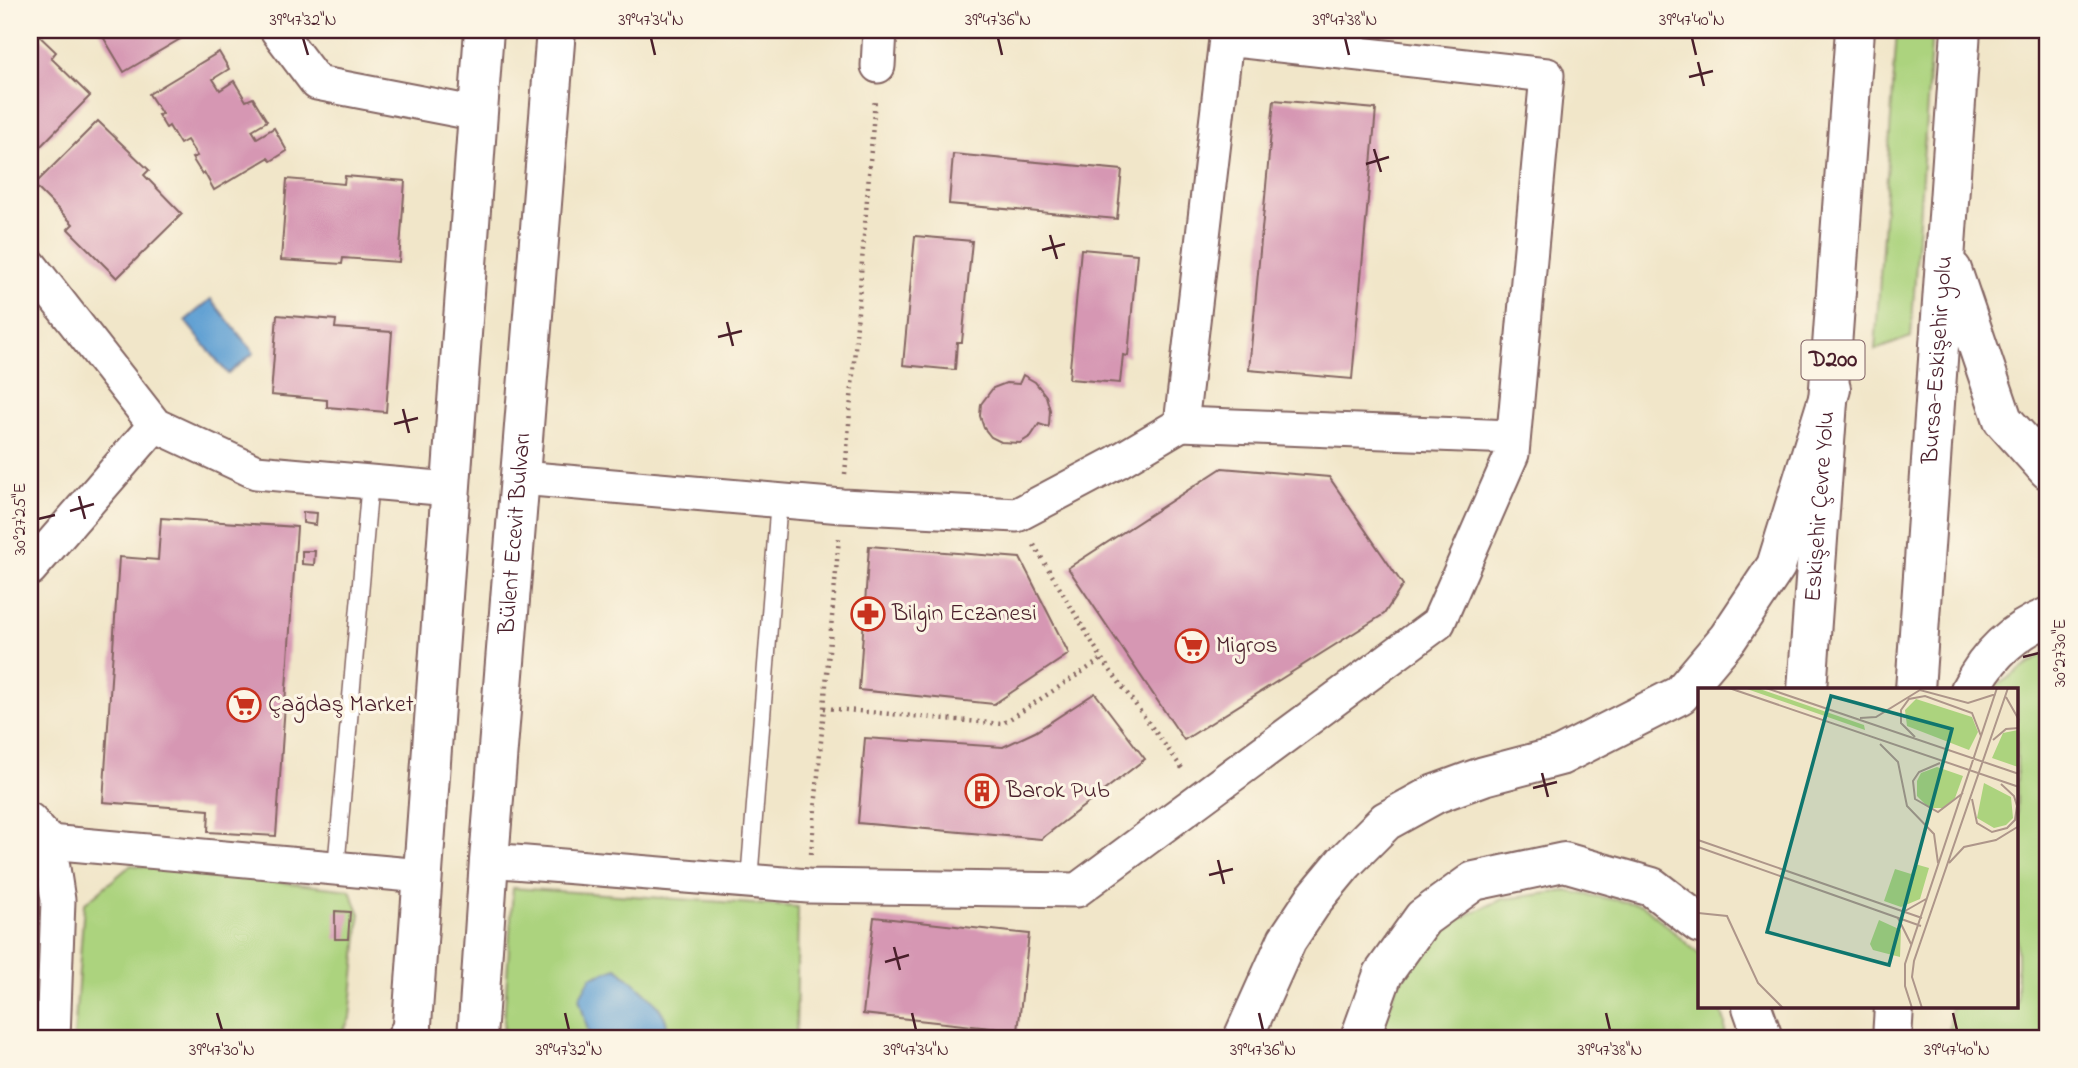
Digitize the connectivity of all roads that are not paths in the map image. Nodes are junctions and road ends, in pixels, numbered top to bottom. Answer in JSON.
{"nodes":[{"id":1,"x":277,"y":30,"type":"edge"},
{"id":2,"x":484,"y":30,"type":"edge"},
{"id":3,"x":556,"y":30,"type":"edge"},
{"id":4,"x":880,"y":30,"type":"edge"},
{"id":5,"x":1856,"y":30,"type":"edge"},
{"id":6,"x":1961,"y":30,"type":"edge"},
{"id":7,"x":878,"y":66,"type":"dead end"},
{"id":8,"x":478,"y":114,"type":"junction"},
{"id":9,"x":1946,"y":253,"type":"junction"},
{"id":10,"x":30,"y":265,"type":"edge"},
{"id":11,"x":1830,"y":389,"type":"junction"},
{"id":12,"x":1181,"y":424,"type":"junction"},
{"id":13,"x":155,"y":425,"type":"junction"},
{"id":14,"x":1513,"y":437,"type":"junction"},
{"id":15,"x":2048,"y":470,"type":"edge"},
{"id":16,"x":521,"y":478,"type":"junction"},
{"id":17,"x":370,"y":481,"type":"junction"},
{"id":18,"x":450,"y":489,"type":"junction"},
{"id":19,"x":779,"y":500,"type":"junction"},
{"id":20,"x":30,"y":569,"type":"edge"},
{"id":21,"x":2048,"y":617,"type":"edge"},
{"id":22,"x":1807,"y":688,"type":"edge"},
{"id":23,"x":1915,"y":688,"type":"edge"},
{"id":24,"x":1971,"y":688,"type":"edge"},
{"id":25,"x":39,"y":831,"type":"edge"},
{"id":26,"x":489,"y":860,"type":"junction"},
{"id":27,"x":336,"y":868,"type":"junction"},
{"id":28,"x":422,"y":876,"type":"junction"},
{"id":29,"x":749,"y":881,"type":"junction"},
{"id":30,"x":1698,"y":922,"type":"edge"},
{"id":31,"x":1753,"y":1009,"type":"edge"},
{"id":32,"x":1783,"y":1009,"type":"edge"},
{"id":33,"x":1894,"y":1009,"type":"edge"},
{"id":34,"x":409,"y":1035,"type":"edge"},
{"id":35,"x":53,"y":1038,"type":"edge"},
{"id":36,"x":477,"y":1038,"type":"edge"},
{"id":37,"x":1243,"y":1038,"type":"edge"},
{"id":38,"x":1360,"y":1038,"type":"edge"},
{"id":39,"x":1763,"y":1038,"type":"edge"},
{"id":40,"x":1780,"y":1038,"type":"edge"},
{"id":41,"x":1892,"y":1038,"type":"edge"}],
"edges":[{"from":1,"to":8,"type":"street"},
{"from":2,"to":8,"type":"main road"},
{"from":3,"to":16,"type":"main road","name":"Bülent Ecevit Bulvarı"},
{"from":4,"to":7,"type":"street"},
{"from":5,"to":11,"type":"main road","name":"Eskişehir Çevre Yolu","number":"D200"},
{"from":6,"to":9,"type":"main road","name":"Bursa-Eskişehir yolu"},
{"from":8,"to":18,"type":"main road"},
{"from":9,"to":15,"type":"main road"},
{"from":9,"to":23,"type":"main road","name":"Bursa-Eskişehir yolu"},
{"from":10,"to":13,"type":"street"},
{"from":11,"to":22,"type":"main road","name":"Eskişehir Çevre Yolu","number":"D200"},
{"from":11,"to":37,"type":"main road"},
{"from":12,"to":14,"type":"street"},
{"from":12,"to":14,"type":"street"},
{"from":12,"to":19,"type":"street"},
{"from":13,"to":17,"type":"street"},
{"from":13,"to":20,"type":"street"},
{"from":14,"to":29,"type":"street"},
{"from":16,"to":19,"type":"street"},
{"from":16,"to":26,"type":"main road","name":"Bülent Ecevit Bulvarı"},
{"from":17,"to":18,"type":"street"},
{"from":17,"to":27,"type":"lane"},
{"from":18,"to":28,"type":"main road"},
{"from":19,"to":29,"type":"lane"},
{"from":21,"to":24,"type":"main road"},
{"from":25,"to":27,"type":"street"},
{"from":25,"to":35,"type":"street"},
{"from":26,"to":29,"type":"street"},
{"from":26,"to":36,"type":"main road","name":"Bülent Ecevit Bulvarı"},
{"from":27,"to":28,"type":"street"},
{"from":28,"to":34,"type":"main road"},
{"from":30,"to":38,"type":"main road"},
{"from":31,"to":39,"type":"main road"},
{"from":32,"to":40,"type":"main road"},
{"from":33,"to":41,"type":"main road"}]}
